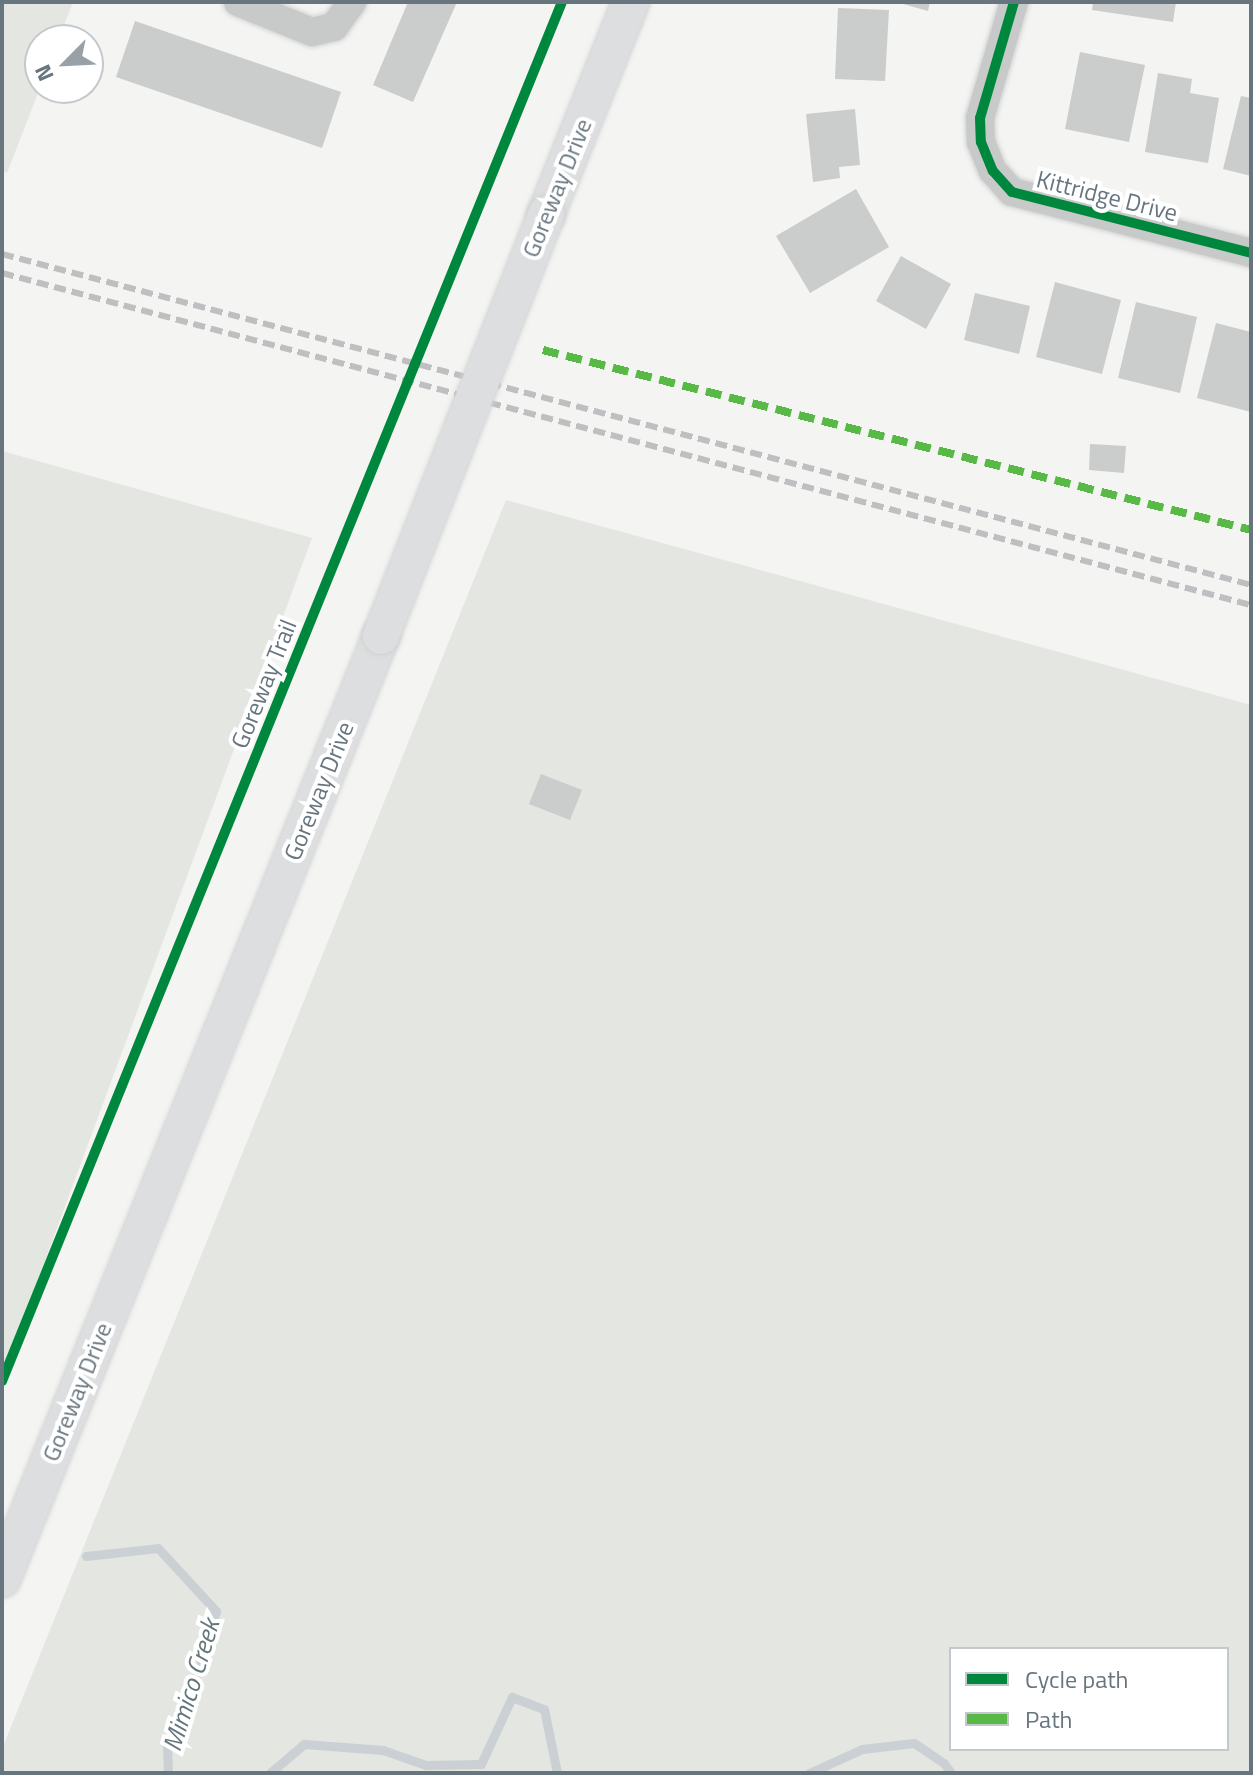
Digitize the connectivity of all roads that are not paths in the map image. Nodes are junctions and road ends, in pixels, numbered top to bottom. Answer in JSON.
{"nodes":[{"id":1,"x":238,"y":2,"type":"edge"},
{"id":2,"x":352,"y":2,"type":"edge"},
{"id":3,"x":631,"y":2,"type":"edge"},
{"id":4,"x":1014,"y":2,"type":"edge"},
{"id":5,"x":1251,"y":253,"type":"edge"},
{"id":6,"x":2,"y":1579,"type":"edge"}],
"edges":[{"from":1,"to":2,"type":"street"},
{"from":3,"to":6,"type":"main road","name":"Goreway Drive","bridge":true},
{"from":4,"to":5,"type":"street","name":"Kittridge Drive"}]}
